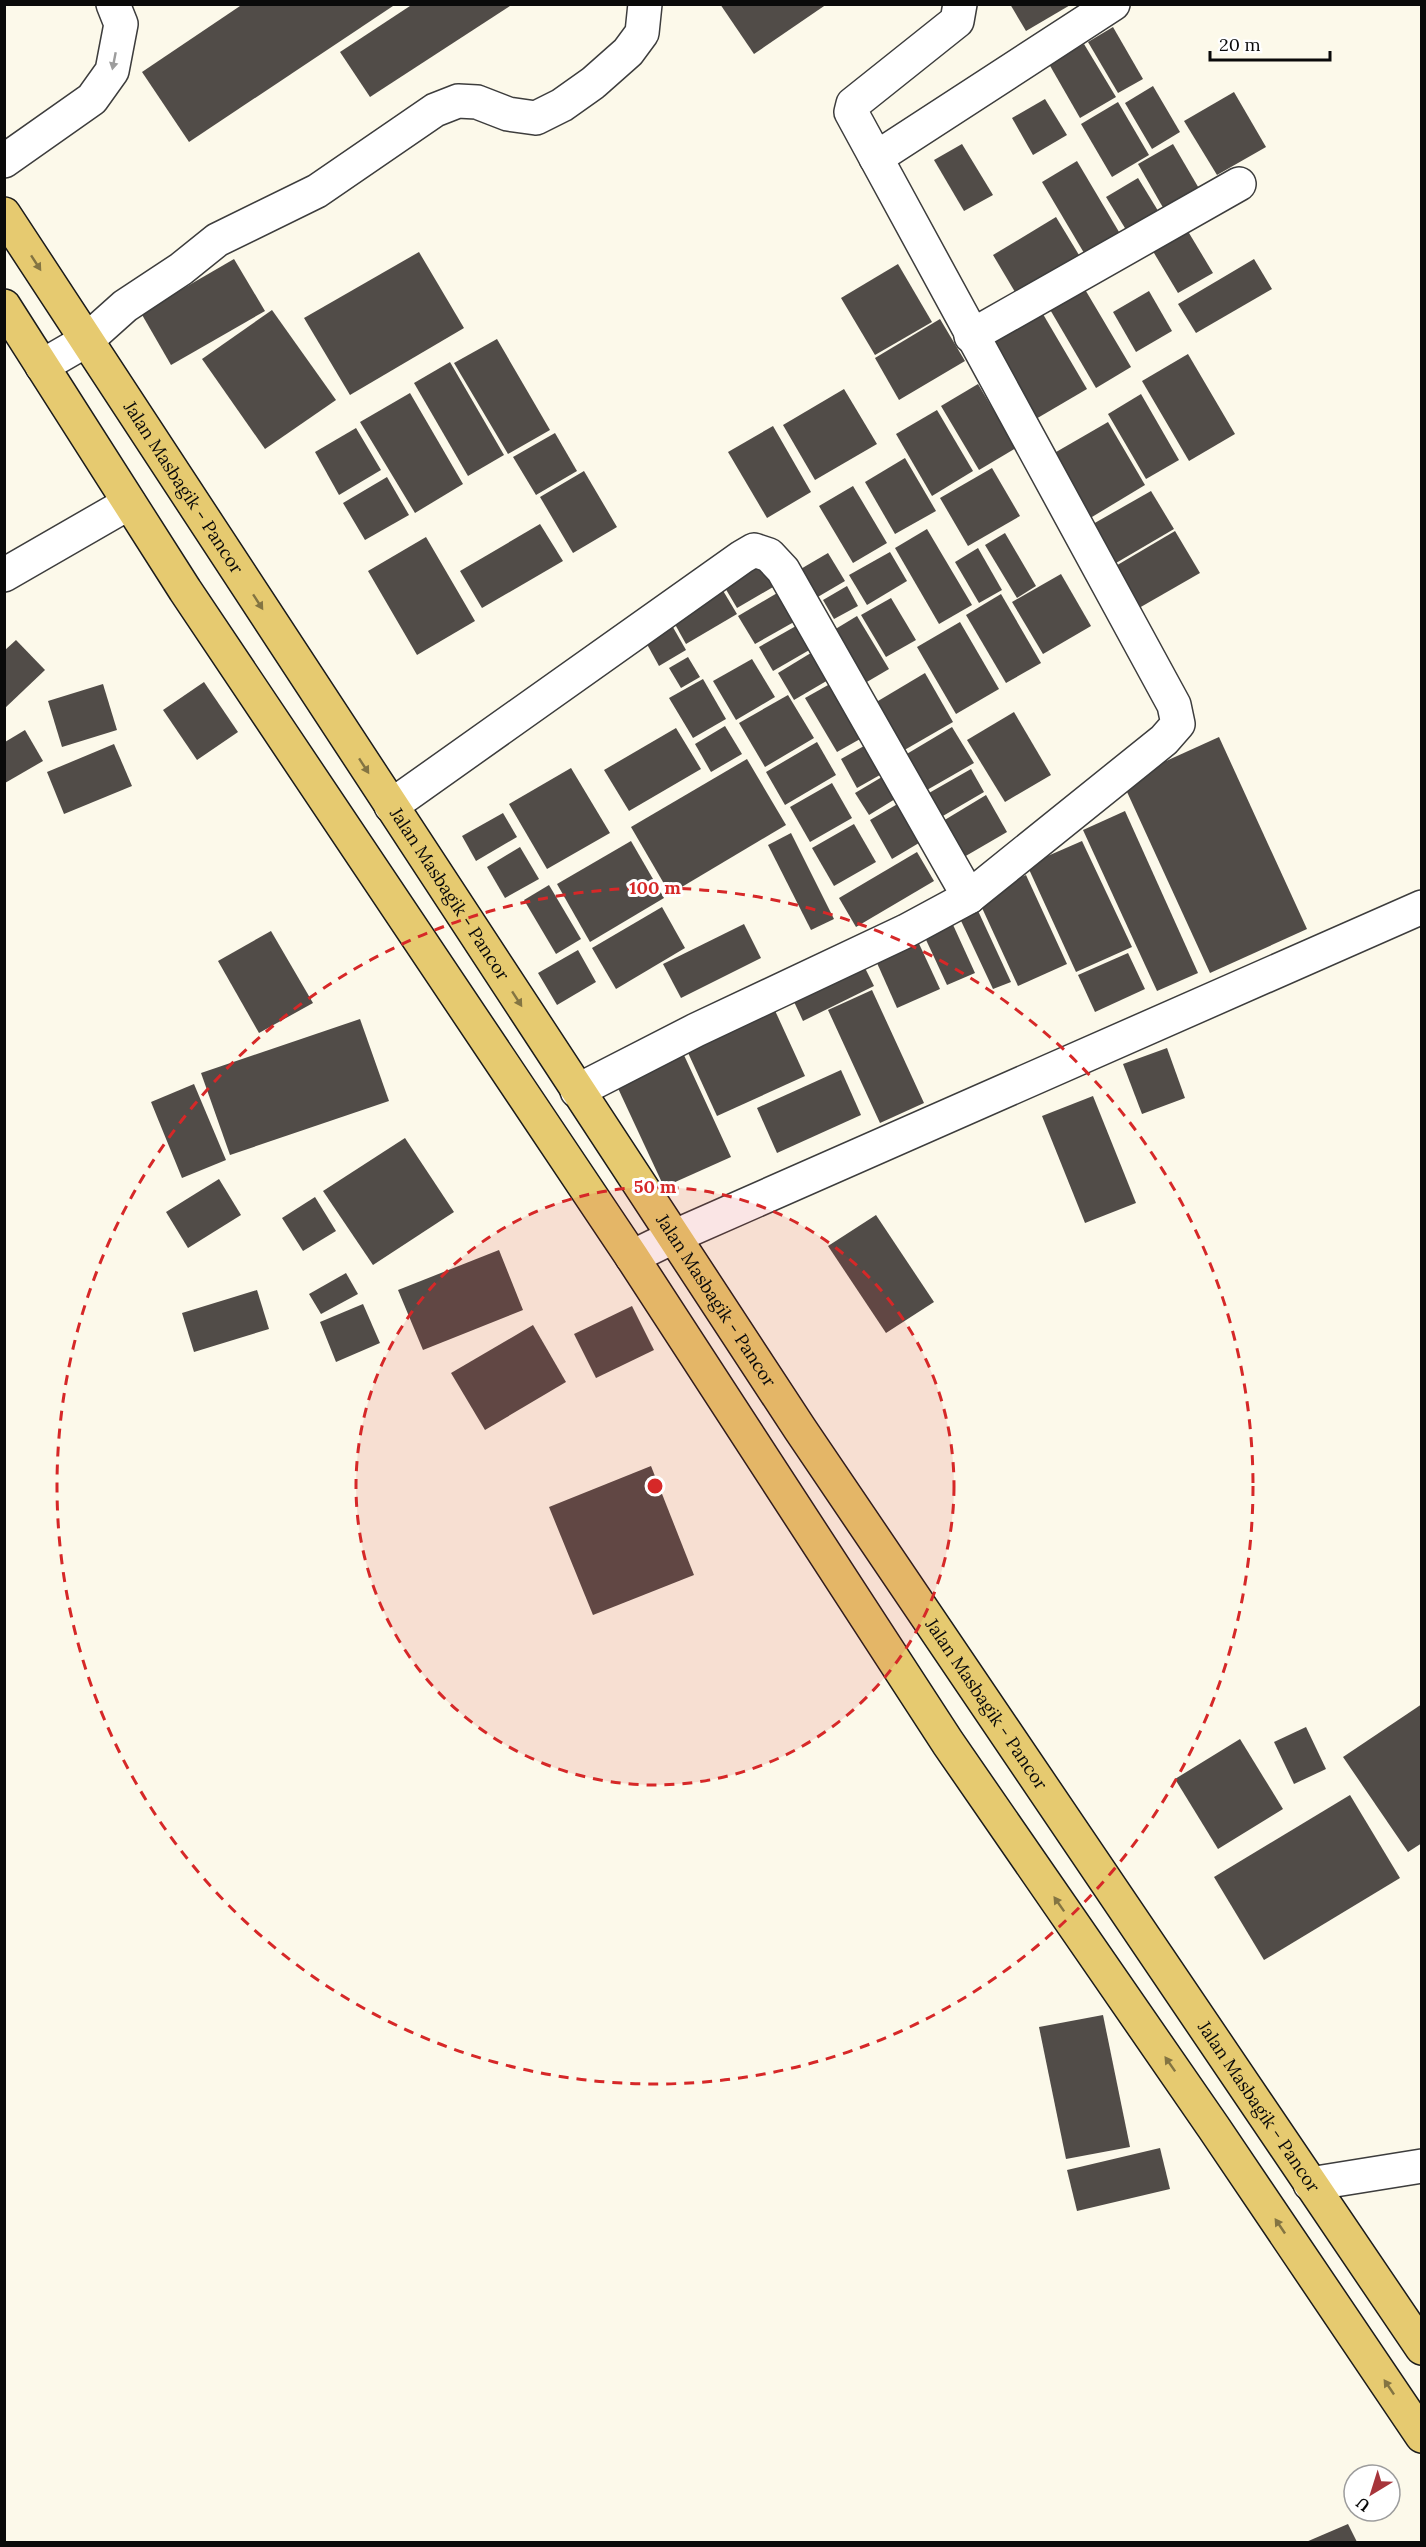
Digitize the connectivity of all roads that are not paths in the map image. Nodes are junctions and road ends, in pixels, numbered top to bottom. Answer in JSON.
{"nodes":[{"id":1,"x":113,"y":4,"type":"edge"},
{"id":2,"x":645,"y":4,"type":"edge"},
{"id":3,"x":960,"y":4,"type":"edge"},
{"id":4,"x":1113,"y":4,"type":"edge"},
{"id":5,"x":876,"y":158,"type":"junction"},
{"id":6,"x":4,"y":161,"type":"edge"},
{"id":7,"x":1239,"y":184,"type":"dead end"},
{"id":8,"x":4,"y":214,"type":"edge"},
{"id":9,"x":4,"y":306,"type":"edge"},
{"id":10,"x":971,"y":336,"type":"junction"},
{"id":11,"x":87,"y":340,"type":"junction"},
{"id":12,"x":42,"y":366,"type":"junction"},
{"id":13,"x":129,"y":503,"type":"junction"},
{"id":14,"x":4,"y":575,"type":"edge"},
{"id":15,"x":391,"y":806,"type":"junction"},
{"id":16,"x":969,"y":897,"type":"junction"},
{"id":17,"x":1422,"y":907,"type":"edge"},
{"id":18,"x":577,"y":1091,"type":"junction"},
{"id":19,"x":673,"y":1237,"type":"junction"},
{"id":20,"x":632,"y":1257,"type":"junction"},
{"id":21,"x":1161,"y":1962,"type":"junction"},
{"id":22,"x":1118,"y":1989,"type":"junction"},
{"id":23,"x":1422,"y":2166,"type":"edge"},
{"id":24,"x":1310,"y":2184,"type":"junction"},
{"id":25,"x":1422,"y":2348,"type":"edge"},
{"id":26,"x":1422,"y":2436,"type":"edge"}],
"edges":[{"from":1,"to":6,"type":"street","one_way":true},
{"from":2,"to":11,"type":"street"},
{"from":3,"to":5,"type":"street"},
{"from":4,"to":5,"type":"street"},
{"from":5,"to":10,"type":"street"},
{"from":7,"to":10,"type":"street"},
{"from":8,"to":11,"type":"main road","name":"Jalan Masbagik - Pancor","one_way":true},
{"from":9,"to":12,"type":"main road"},
{"from":10,"to":16,"type":"street"},
{"from":11,"to":12,"type":"street"},
{"from":11,"to":15,"type":"main road","name":"Jalan Masbagik - Pancor","one_way":true},
{"from":12,"to":13,"type":"main road"},
{"from":13,"to":14,"type":"street"},
{"from":13,"to":20,"type":"main road"},
{"from":15,"to":16,"type":"street"},
{"from":15,"to":18,"type":"main road","name":"Jalan Masbagik - Pancor","one_way":true},
{"from":16,"to":18,"type":"street"},
{"from":17,"to":19,"type":"street"},
{"from":18,"to":19,"type":"main road","name":"Jalan Masbagik - Pancor"},
{"from":19,"to":20,"type":"street"},
{"from":19,"to":21,"type":"main road","name":"Jalan Masbagik - Pancor"},
{"from":22,"to":20,"type":"main road","one_way":true},
{"from":21,"to":22,"type":"main road"},
{"from":21,"to":24,"type":"main road","name":"Jalan Masbagik - Pancor"},
{"from":26,"to":22,"type":"main road","one_way":true},
{"from":23,"to":24,"type":"street"},
{"from":24,"to":25,"type":"main road","name":"Jalan Masbagik - Pancor"}]}
